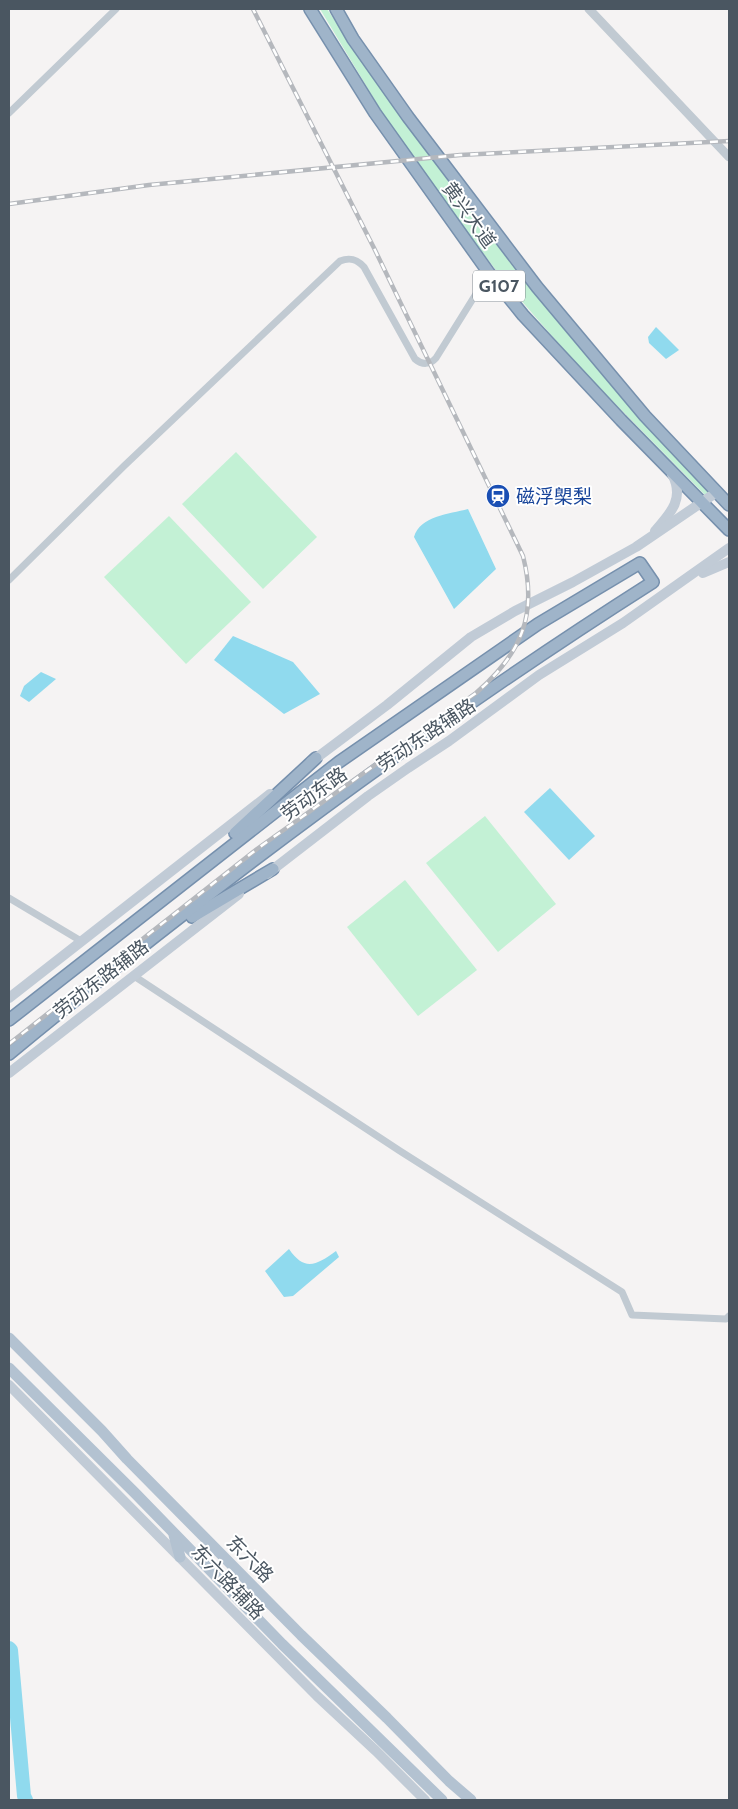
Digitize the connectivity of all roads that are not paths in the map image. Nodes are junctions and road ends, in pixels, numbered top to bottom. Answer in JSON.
{"nodes":[{"id":1,"x":116,"y":9,"type":"edge"},
{"id":2,"x":310,"y":9,"type":"edge"},
{"id":3,"x":336,"y":9,"type":"edge"},
{"id":4,"x":589,"y":9,"type":"edge"},
{"id":5,"x":9,"y":113,"type":"edge"},
{"id":6,"x":729,"y":157,"type":"edge"},
{"id":7,"x":489,"y":273,"type":"junction"},
{"id":8,"x":672,"y":473,"type":"junction"},
{"id":9,"x":717,"y":492,"type":"junction"},
{"id":10,"x":701,"y":503,"type":"junction"},
{"id":11,"x":729,"y":505,"type":"edge"},
{"id":12,"x":729,"y":530,"type":"edge"},
{"id":13,"x":636,"y":547,"type":"junction"},
{"id":14,"x":729,"y":548,"type":"edge"},
{"id":15,"x":729,"y":562,"type":"edge"},
{"id":16,"x":9,"y":580,"type":"edge"},
{"id":17,"x":645,"y":608,"type":"junction"},
{"id":18,"x":316,"y":758,"type":"junction"},
{"id":19,"x":274,"y":869,"type":"junction"},
{"id":20,"x":9,"y":898,"type":"edge"},
{"id":21,"x":147,"y":911,"type":"junction"},
{"id":22,"x":81,"y":941,"type":"junction"},
{"id":23,"x":134,"y":976,"type":"junction"},
{"id":24,"x":103,"y":977,"type":"junction"},
{"id":25,"x":9,"y":998,"type":"edge"},
{"id":26,"x":9,"y":1020,"type":"edge"},
{"id":27,"x":9,"y":1054,"type":"edge"},
{"id":28,"x":9,"y":1073,"type":"edge"},
{"id":29,"x":729,"y":1316,"type":"edge"},
{"id":30,"x":9,"y":1338,"type":"edge"},
{"id":31,"x":9,"y":1368,"type":"edge"},
{"id":32,"x":9,"y":1385,"type":"edge"},
{"id":33,"x":174,"y":1533,"type":"junction"},
{"id":34,"x":180,"y":1557,"type":"junction"},
{"id":35,"x":425,"y":1800,"type":"edge"},
{"id":36,"x":442,"y":1800,"type":"edge"},
{"id":37,"x":471,"y":1800,"type":"edge"}],
"edges":[{"from":1,"to":5,"type":"street"},
{"from":2,"to":7,"type":"highway","name":"黄兴大道","number":"G107"},
{"from":3,"to":9,"type":"highway","name":"黄兴大道","number":"G107"},
{"from":4,"to":6,"type":"street"},
{"from":7,"to":8,"type":"highway","name":"黄兴大道","number":"G107"},
{"from":7,"to":16,"type":"street"},
{"from":8,"to":10,"type":"highway","name":"黄兴大道","number":"G107"},
{"from":8,"to":13,"type":"main road"},
{"from":9,"to":10,"type":"main road"},
{"from":9,"to":11,"type":"highway","name":"黄兴大道","number":"G107"},
{"from":10,"to":12,"type":"highway","name":"黄兴大道","number":"G107"},
{"from":10,"to":13,"type":"main road"},
{"from":13,"to":18,"type":"main road"},
{"from":14,"to":17,"type":"main road","name":"劳动东路辅路"},
{"from":15,"to":17,"type":"main road"},
{"from":17,"to":19,"type":"main road","name":"劳动东路辅路"},
{"from":18,"to":21,"type":"highway"},
{"from":18,"to":22,"type":"main road"},
{"from":19,"to":23,"type":"main road","name":"劳动东路辅路"},
{"from":19,"to":24,"type":"highway"},
{"from":20,"to":22,"type":"street"},
{"from":21,"to":24,"type":"highway","name":"劳动东路"},
{"from":21,"to":26,"type":"highway","name":"劳动东路"},
{"from":22,"to":25,"type":"main road"},
{"from":23,"to":28,"type":"main road","name":"劳动东路辅路"},
{"from":23,"to":29,"type":"street"},
{"from":24,"to":27,"type":"highway","name":"劳动东路"},
{"from":30,"to":37,"type":"main road","name":"东六路"},
{"from":31,"to":33,"type":"main road","name":"东六路"},
{"from":32,"to":34,"type":"main road","name":"东六路辅路"},
{"from":33,"to":34,"type":"main road"},
{"from":33,"to":36,"type":"main road","name":"东六路"},
{"from":34,"to":35,"type":"main road","name":"东六路辅路"}]}
